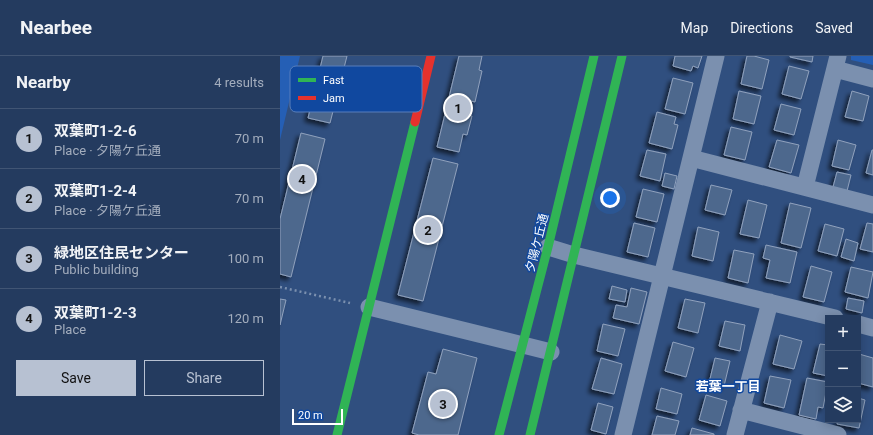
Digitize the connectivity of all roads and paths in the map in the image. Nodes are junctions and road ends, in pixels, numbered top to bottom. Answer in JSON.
{"nodes":[{"id":1,"x":431,"y":56,"type":"edge"},
{"id":2,"x":594,"y":56,"type":"edge"},
{"id":3,"x":622,"y":56,"type":"edge"},
{"id":4,"x":716,"y":56,"type":"edge"},
{"id":5,"x":836,"y":62,"type":"edge"},
{"id":6,"x":873,"y":79,"type":"edge"},
{"id":7,"x":422,"y":92,"type":"edge"},
{"id":8,"x":417,"y":112,"type":"edge"},
{"id":9,"x":691,"y":158,"type":"junction"},
{"id":10,"x":805,"y":187,"type":"junction"},
{"id":11,"x":873,"y":205,"type":"edge"},
{"id":12,"x":548,"y":247,"type":"junction"},
{"id":13,"x":574,"y":255,"type":"junction"},
{"id":14,"x":662,"y":276,"type":"junction"},
{"id":15,"x":280,"y":287,"type":"edge"},
{"id":16,"x":770,"y":302,"type":"junction"},
{"id":17,"x":369,"y":307,"type":"junction"},
{"id":18,"x":825,"y":316,"type":"edge"},
{"id":19,"x":861,"y":325,"type":"edge"},
{"id":20,"x":873,"y":328,"type":"edge"},
{"id":21,"x":523,"y":345,"type":"junction"},
{"id":22,"x":551,"y":352,"type":"junction"},
{"id":23,"x":741,"y":410,"type":"junction"},
{"id":24,"x":337,"y":435,"type":"edge"},
{"id":25,"x":499,"y":435,"type":"edge"},
{"id":26,"x":530,"y":435,"type":"edge"},
{"id":27,"x":623,"y":435,"type":"edge"},
{"id":28,"x":735,"y":435,"type":"edge"},
{"id":29,"x":838,"y":435,"type":"edge"}],
"edges":[{"from":1,"to":7,"type":"main road"},
{"from":2,"to":12,"type":"main road","name":"夕陽ケ丘通"},
{"from":3,"to":13,"type":"main road"},
{"from":4,"to":9,"type":"street"},
{"from":5,"to":6,"type":"street"},
{"from":5,"to":10,"type":"street"},
{"from":8,"to":17,"type":"main road"},
{"from":9,"to":10,"type":"street"},
{"from":9,"to":14,"type":"street"},
{"from":10,"to":11,"type":"street"},
{"from":12,"to":13,"type":"street"},
{"from":12,"to":21,"type":"main road","name":"夕陽ケ丘通"},
{"from":13,"to":14,"type":"street"},
{"from":13,"to":22,"type":"main road"},
{"from":14,"to":16,"type":"street"},
{"from":14,"to":27,"type":"street"},
{"from":15,"to":17,"type":"path"},
{"from":16,"to":18,"type":"street"},
{"from":16,"to":23,"type":"street"},
{"from":17,"to":21,"type":"street"},
{"from":17,"to":24,"type":"main road"},
{"from":19,"to":20,"type":"street"},
{"from":21,"to":22,"type":"street"},
{"from":21,"to":25,"type":"main road","name":"夕陽ケ丘通"},
{"from":22,"to":26,"type":"main road"},
{"from":23,"to":28,"type":"street"},
{"from":23,"to":29,"type":"street"}]}
